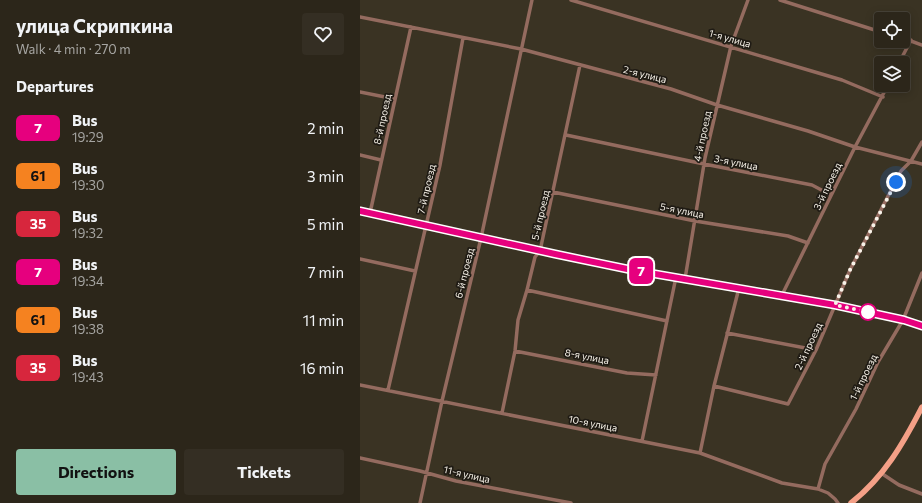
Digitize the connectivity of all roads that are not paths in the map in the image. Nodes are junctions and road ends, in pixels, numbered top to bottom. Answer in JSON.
{"nodes":[{"id":1,"x":532,"y":0,"type":"edge"},
{"id":2,"x":571,"y":0,"type":"edge"},
{"id":3,"x":748,"y":0,"type":"edge"},
{"id":4,"x":780,"y":0,"type":"edge"},
{"id":5,"x":360,"y":17,"type":"edge"},
{"id":6,"x":411,"y":28,"type":"junction"},
{"id":7,"x":874,"y":30,"type":"edge"},
{"id":8,"x":462,"y":38,"type":"junction"},
{"id":9,"x":911,"y":40,"type":"joint"},
{"id":10,"x":922,"y":44,"type":"edge"},
{"id":11,"x":731,"y":46,"type":"junction"},
{"id":12,"x":521,"y":49,"type":"junction"},
{"id":13,"x":903,"y":56,"type":"edge"},
{"id":14,"x":580,"y":65,"type":"junction"},
{"id":15,"x":360,"y":92,"type":"edge"},
{"id":16,"x":884,"y":92,"type":"edge"},
{"id":17,"x":882,"y":97,"type":"junction"},
{"id":18,"x":395,"y":100,"type":"junction"},
{"id":19,"x":717,"y":105,"type":"junction"},
{"id":20,"x":566,"y":135,"type":"junction"},
{"id":21,"x":922,"y":142,"type":"edge"},
{"id":22,"x":855,"y":147,"type":"junction"},
{"id":23,"x":360,"y":155,"type":"edge"},
{"id":24,"x":382,"y":160,"type":"junction"},
{"id":25,"x":912,"y":161,"type":"junction"},
{"id":26,"x":704,"y":164,"type":"junction"},
{"id":27,"x":922,"y":164,"type":"edge"},
{"id":28,"x":553,"y":192,"type":"junction"},
{"id":29,"x":831,"y":195,"type":"junction"},
{"id":30,"x":360,"y":211,"type":"edge"},
{"id":31,"x":370,"y":213,"type":"junction"},
{"id":32,"x":695,"y":221,"type":"junction"},
{"id":33,"x":426,"y":226,"type":"junction"},
{"id":34,"x":481,"y":238,"type":"junction"},
{"id":35,"x":808,"y":243,"type":"junction"},
{"id":36,"x":540,"y":251,"type":"junction"},
{"id":37,"x":360,"y":259,"type":"edge"},
{"id":38,"x":415,"y":271,"type":"junction"},
{"id":39,"x":922,"y":273,"type":"edge"},
{"id":40,"x":676,"y":277,"type":"junction"},
{"id":41,"x":685,"y":279,"type":"junction"},
{"id":42,"x":739,"y":288,"type":"junction"},
{"id":43,"x":528,"y":290,"type":"junction"},
{"id":44,"x":782,"y":296,"type":"junction"},
{"id":45,"x":835,"y":305,"type":"junction"},
{"id":46,"x":904,"y":320,"type":"junction"},
{"id":47,"x":668,"y":321,"type":"junction"},
{"id":48,"x":922,"y":326,"type":"edge"},
{"id":49,"x":727,"y":334,"type":"junction"},
{"id":50,"x":816,"y":350,"type":"junction"},
{"id":51,"x":515,"y":351,"type":"junction"},
{"id":52,"x":656,"y":375,"type":"junction"},
{"id":53,"x":360,"y":385,"type":"edge"},
{"id":54,"x":714,"y":386,"type":"junction"},
{"id":55,"x":388,"y":390,"type":"junction"},
{"id":56,"x":442,"y":401,"type":"junction"},
{"id":57,"x":922,"y":407,"type":"edge"},
{"id":58,"x":502,"y":413,"type":"junction"},
{"id":59,"x":642,"y":441,"type":"junction"},
{"id":60,"x":700,"y":453,"type":"junction"},
{"id":61,"x":360,"y":458,"type":"edge"},
{"id":62,"x":426,"y":473,"type":"junction"},
{"id":63,"x":881,"y":473,"type":"junction"},
{"id":64,"x":818,"y":489,"type":"junction"},
{"id":65,"x":922,"y":494,"type":"edge"},
{"id":66,"x":420,"y":503,"type":"edge"},
{"id":67,"x":571,"y":503,"type":"edge"},
{"id":68,"x":838,"y":503,"type":"edge"},
{"id":69,"x":851,"y":503,"type":"edge"}],
"edges":[{"from":1,"to":12,"type":"street","name":"6-й проезд"},
{"from":2,"to":11,"type":"street","name":"1-я улица"},
{"from":3,"to":11,"type":"street","name":"4-й проезд"},
{"from":4,"to":7,"type":"street"},
{"from":5,"to":6,"type":"street","name":"2-я улица"},
{"from":6,"to":8,"type":"street","name":"2-я улица"},
{"from":6,"to":18,"type":"street","name":"8-й проезд"},
{"from":8,"to":12,"type":"street","name":"2-я улица"},
{"from":8,"to":33,"type":"street","name":"7-й проезд"},
{"from":9,"to":10,"type":"street"},
{"from":9,"to":13,"type":"street"},
{"from":11,"to":17,"type":"street","name":"1-я улица"},
{"from":11,"to":19,"type":"street","name":"4-й проезд"},
{"from":12,"to":14,"type":"street","name":"2-я улица"},
{"from":12,"to":34,"type":"street","name":"6-й проезд"},
{"from":14,"to":19,"type":"street","name":"2-я улица"},
{"from":14,"to":20,"type":"street","name":"5-й проезд"},
{"from":15,"to":18,"type":"street"},
{"from":16,"to":17,"type":"street","name":"3-й проезд"},
{"from":17,"to":22,"type":"street","name":"3-й проезд"},
{"from":18,"to":24,"type":"street","name":"8-й проезд"},
{"from":19,"to":22,"type":"street","name":"2-я улица"},
{"from":19,"to":26,"type":"street","name":"4-й проезд"},
{"from":20,"to":26,"type":"street","name":"3-я улица"},
{"from":20,"to":28,"type":"street","name":"5-й проезд"},
{"from":21,"to":25,"type":"street","name":"2-й проезд"},
{"from":22,"to":25,"type":"street","name":"2-я улица"},
{"from":22,"to":29,"type":"street","name":"3-й проезд"},
{"from":23,"to":24,"type":"street"},
{"from":24,"to":31,"type":"street","name":"8-й проезд"},
{"from":25,"to":27,"type":"street","name":"2-я улица"},
{"from":25,"to":45,"type":"street","name":"2-й проезд"},
{"from":26,"to":29,"type":"street","name":"3-я улица"},
{"from":26,"to":32,"type":"street","name":"4-й проезд"},
{"from":28,"to":32,"type":"street","name":"5-я улица"},
{"from":28,"to":36,"type":"street","name":"5-й проезд"},
{"from":29,"to":35,"type":"street","name":"3-й проезд"},
{"from":30,"to":31,"type":"street"},
{"from":31,"to":33,"type":"street"},
{"from":32,"to":35,"type":"street","name":"5-я улица"},
{"from":32,"to":41,"type":"street","name":"4-й проезд"},
{"from":33,"to":34,"type":"street"},
{"from":33,"to":38,"type":"street","name":"7-й проезд"},
{"from":34,"to":36,"type":"street"},
{"from":34,"to":56,"type":"street","name":"6-й проезд"},
{"from":35,"to":44,"type":"street","name":"3-й проезд"},
{"from":36,"to":40,"type":"street"},
{"from":36,"to":43,"type":"street","name":"5-й проезд"},
{"from":37,"to":38,"type":"street"},
{"from":38,"to":55,"type":"street","name":"7-й проезд"},
{"from":39,"to":46,"type":"street","name":"1-й проезд"},
{"from":40,"to":41,"type":"street"},
{"from":40,"to":47,"type":"street"},
{"from":41,"to":42,"type":"street"},
{"from":42,"to":44,"type":"street"},
{"from":42,"to":49,"type":"street"},
{"from":43,"to":47,"type":"street"},
{"from":43,"to":51,"type":"street","name":"5-й проезд"},
{"from":44,"to":45,"type":"street"},
{"from":45,"to":46,"type":"street"},
{"from":45,"to":50,"type":"street","name":"2-й проезд"},
{"from":46,"to":48,"type":"street"},
{"from":46,"to":64,"type":"street","name":"1-й проезд"},
{"from":47,"to":52,"type":"street"},
{"from":49,"to":50,"type":"street"},
{"from":49,"to":54,"type":"street"},
{"from":50,"to":54,"type":"street","name":"2-й проезд"},
{"from":51,"to":52,"type":"street","name":"8-я улица"},
{"from":51,"to":58,"type":"street","name":"5-й проезд"},
{"from":52,"to":59,"type":"street"},
{"from":53,"to":55,"type":"street","name":"10-я улица"},
{"from":54,"to":60,"type":"street"},
{"from":55,"to":56,"type":"street","name":"10-я улица"},
{"from":56,"to":58,"type":"street","name":"10-я улица"},
{"from":56,"to":62,"type":"street","name":"6-й проезд"},
{"from":57,"to":63,"type":"main road"},
{"from":58,"to":59,"type":"street","name":"10-я улица"},
{"from":59,"to":60,"type":"street","name":"10-я улица"},
{"from":60,"to":64,"type":"street","name":"10-я улица"},
{"from":61,"to":62,"type":"street","name":"11-я улица"},
{"from":62,"to":66,"type":"street","name":"6-й проезд"},
{"from":62,"to":67,"type":"street","name":"11-я улица"},
{"from":63,"to":65,"type":"street"},
{"from":63,"to":69,"type":"main road"},
{"from":64,"to":68,"type":"street"}]}
